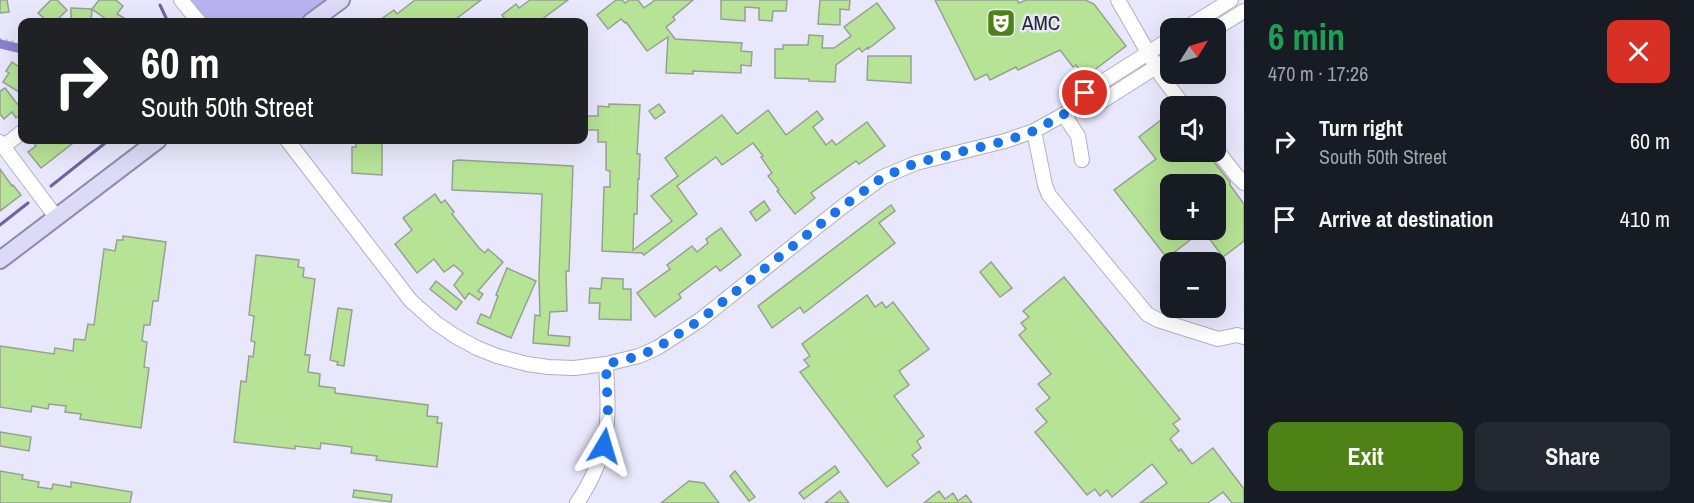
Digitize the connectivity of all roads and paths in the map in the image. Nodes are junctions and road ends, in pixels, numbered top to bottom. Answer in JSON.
{"nodes":[{"id":1,"x":181,"y":0,"type":"edge"},
{"id":2,"x":341,"y":0,"type":"edge"},
{"id":3,"x":1118,"y":0,"type":"edge"},
{"id":4,"x":1231,"y":0,"type":"edge"},
{"id":5,"x":1244,"y":11,"type":"edge"},
{"id":6,"x":196,"y":18,"type":"edge"},
{"id":7,"x":316,"y":18,"type":"edge"},
{"id":8,"x":1202,"y":18,"type":"edge"},
{"id":9,"x":1226,"y":22,"type":"edge"},
{"id":10,"x":0,"y":39,"type":"edge"},
{"id":11,"x":18,"y":43,"type":"edge"},
{"id":12,"x":1160,"y":45,"type":"edge"},
{"id":13,"x":1148,"y":52,"type":"junction"},
{"id":14,"x":1160,"y":64,"type":"edge"},
{"id":15,"x":1156,"y":67,"type":"junction"},
{"id":16,"x":1176,"y":96,"type":"edge"},
{"id":17,"x":1077,"y":107,"type":"junction"},
{"id":18,"x":1064,"y":115,"type":"junction"},
{"id":19,"x":1034,"y":131,"type":"junction"},
{"id":20,"x":18,"y":134,"type":"edge"},
{"id":21,"x":2,"y":144,"type":"edge"},
{"id":22,"x":153,"y":144,"type":"edge"},
{"id":23,"x":290,"y":144,"type":"edge"},
{"id":24,"x":1082,"y":160,"type":"dead end"},
{"id":25,"x":1226,"y":162,"type":"edge"},
{"id":26,"x":1244,"y":183,"type":"edge"},
{"id":27,"x":56,"y":217,"type":"junction"},
{"id":28,"x":0,"y":260,"type":"edge"},
{"id":29,"x":1244,"y":337,"type":"edge"},
{"id":30,"x":606,"y":364,"type":"junction"},
{"id":31,"x":577,"y":503,"type":"edge"}],
"edges":[{"from":1,"to":6,"type":"street"},
{"from":2,"to":7,"type":"main road"},
{"from":3,"to":13,"type":"street"},
{"from":4,"to":8,"type":"street"},
{"from":5,"to":9,"type":"street"},
{"from":10,"to":11,"type":"path"},
{"from":12,"to":13,"type":"street"},
{"from":13,"to":15,"type":"street"},
{"from":13,"to":17,"type":"street"},
{"from":14,"to":15,"type":"street"},
{"from":15,"to":16,"type":"street"},
{"from":15,"to":17,"type":"street"},
{"from":17,"to":18,"type":"street"},
{"from":18,"to":19,"type":"street"},
{"from":18,"to":24,"type":"street"},
{"from":19,"to":29,"type":"street"},
{"from":19,"to":30,"type":"street"},
{"from":20,"to":21,"type":"street"},
{"from":21,"to":27,"type":"street"},
{"from":22,"to":27,"type":"main road"},
{"from":23,"to":30,"type":"street"},
{"from":25,"to":26,"type":"street"},
{"from":27,"to":28,"type":"main road"},
{"from":30,"to":31,"type":"street"}]}
